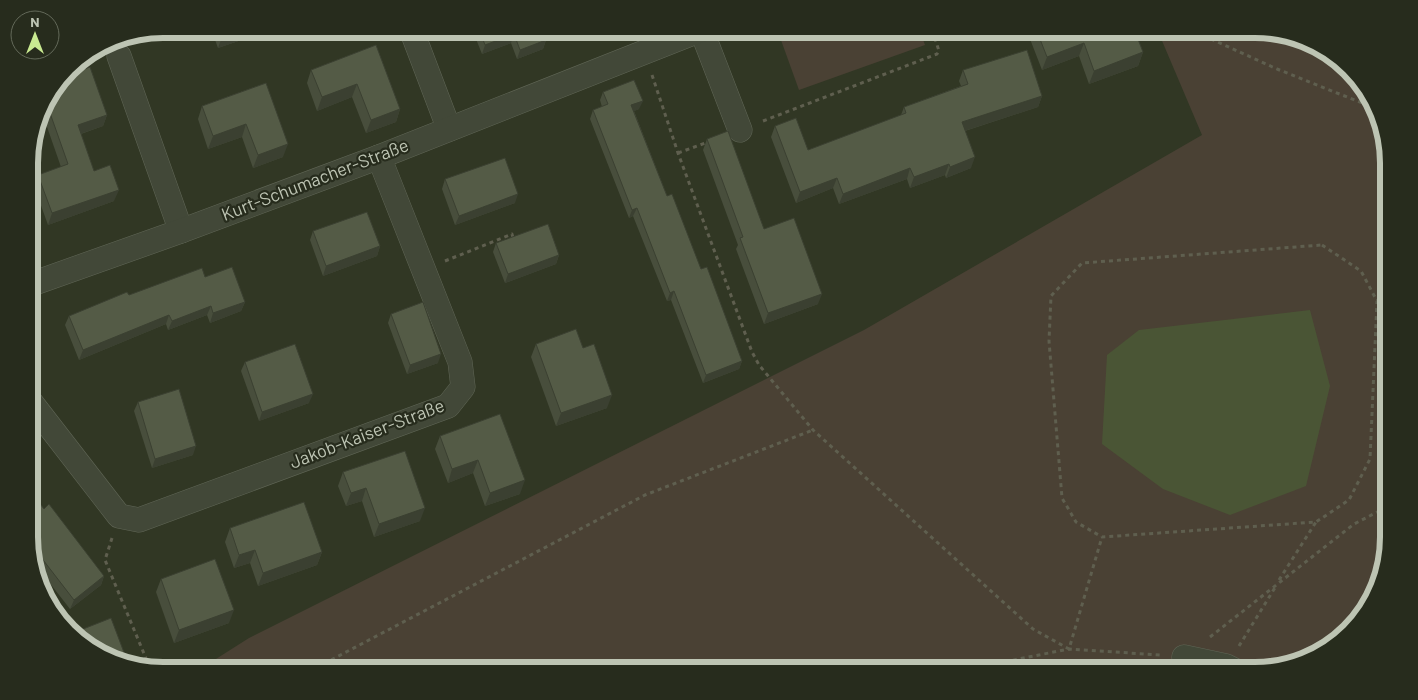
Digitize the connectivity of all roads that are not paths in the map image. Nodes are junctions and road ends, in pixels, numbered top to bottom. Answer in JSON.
{"nodes":[{"id":1,"x":414,"y":38,"type":"edge"},
{"id":2,"x":680,"y":38,"type":"edge"},
{"id":3,"x":705,"y":38,"type":"edge"},
{"id":4,"x":119,"y":56,"type":"dead end"},
{"id":5,"x":449,"y":129,"type":"junction"},
{"id":6,"x":740,"y":130,"type":"road end"},
{"id":7,"x":379,"y":157,"type":"junction"},
{"id":8,"x":181,"y":231,"type":"junction"},
{"id":9,"x":38,"y":282,"type":"edge"},
{"id":10,"x":38,"y":411,"type":"edge"},
{"id":11,"x":1184,"y":657,"type":"road end"},
{"id":12,"x":1205,"y":662,"type":"edge"}],
"edges":[{"from":1,"to":5,"type":"street"},
{"from":2,"to":5,"type":"street","name":"Kurt-Schumacher-Straße"},
{"from":3,"to":6,"type":"street","name":"Kurt-Schumacher-Straße"},
{"from":4,"to":8,"type":"street"},
{"from":5,"to":7,"type":"street","name":"Kurt-Schumacher-Straße"},
{"from":7,"to":8,"type":"street","name":"Kurt-Schumacher-Straße"},
{"from":7,"to":10,"type":"street","name":"Jakob-Kaiser-Straße"},
{"from":8,"to":9,"type":"street","name":"Kurt-Schumacher-Straße"},
{"from":11,"to":12,"type":"street"}]}
